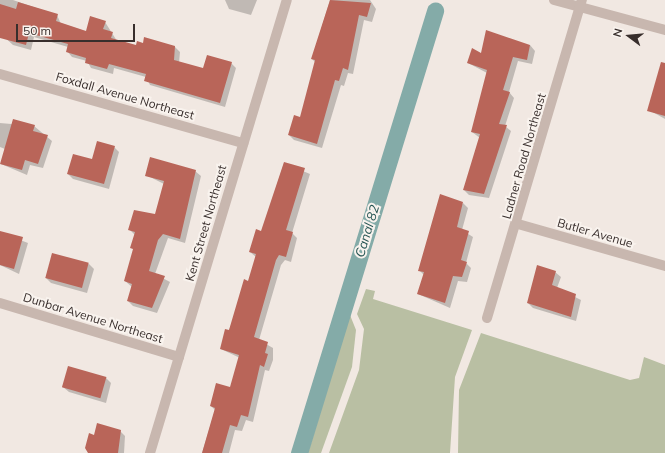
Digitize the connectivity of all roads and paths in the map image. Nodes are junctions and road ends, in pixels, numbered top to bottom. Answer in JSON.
{"nodes":[{"id":1,"x":287,"y":0,"type":"edge"},
{"id":2,"x":554,"y":0,"type":"edge"},
{"id":3,"x":581,"y":4,"type":"edge"},
{"id":4,"x":665,"y":30,"type":"edge"},
{"id":5,"x":0,"y":74,"type":"edge"},
{"id":6,"x":243,"y":143,"type":"junction"},
{"id":7,"x":518,"y":224,"type":"junction"},
{"id":8,"x":665,"y":266,"type":"edge"},
{"id":9,"x":0,"y":303,"type":"edge"},
{"id":10,"x":487,"y":318,"type":"dead end"},
{"id":11,"x":179,"y":358,"type":"junction"},
{"id":12,"x":150,"y":453,"type":"edge"}],
"edges":[{"from":1,"to":6,"type":"street","name":"Kent Street Northeast"},
{"from":2,"to":3,"type":"street"},
{"from":3,"to":4,"type":"street"},
{"from":3,"to":7,"type":"street","name":"Ladner Road Northeast"},
{"from":5,"to":6,"type":"street","name":"Foxdall Avenue Northeast"},
{"from":6,"to":11,"type":"street","name":"Kent Street Northeast"},
{"from":7,"to":8,"type":"street","name":"Butler Avenue"},
{"from":7,"to":10,"type":"street","name":"Ladner Road Northeast"},
{"from":9,"to":11,"type":"street","name":"Dunbar Avenue Northeast"},
{"from":11,"to":12,"type":"street","name":"Kent Street Northeast"}]}
